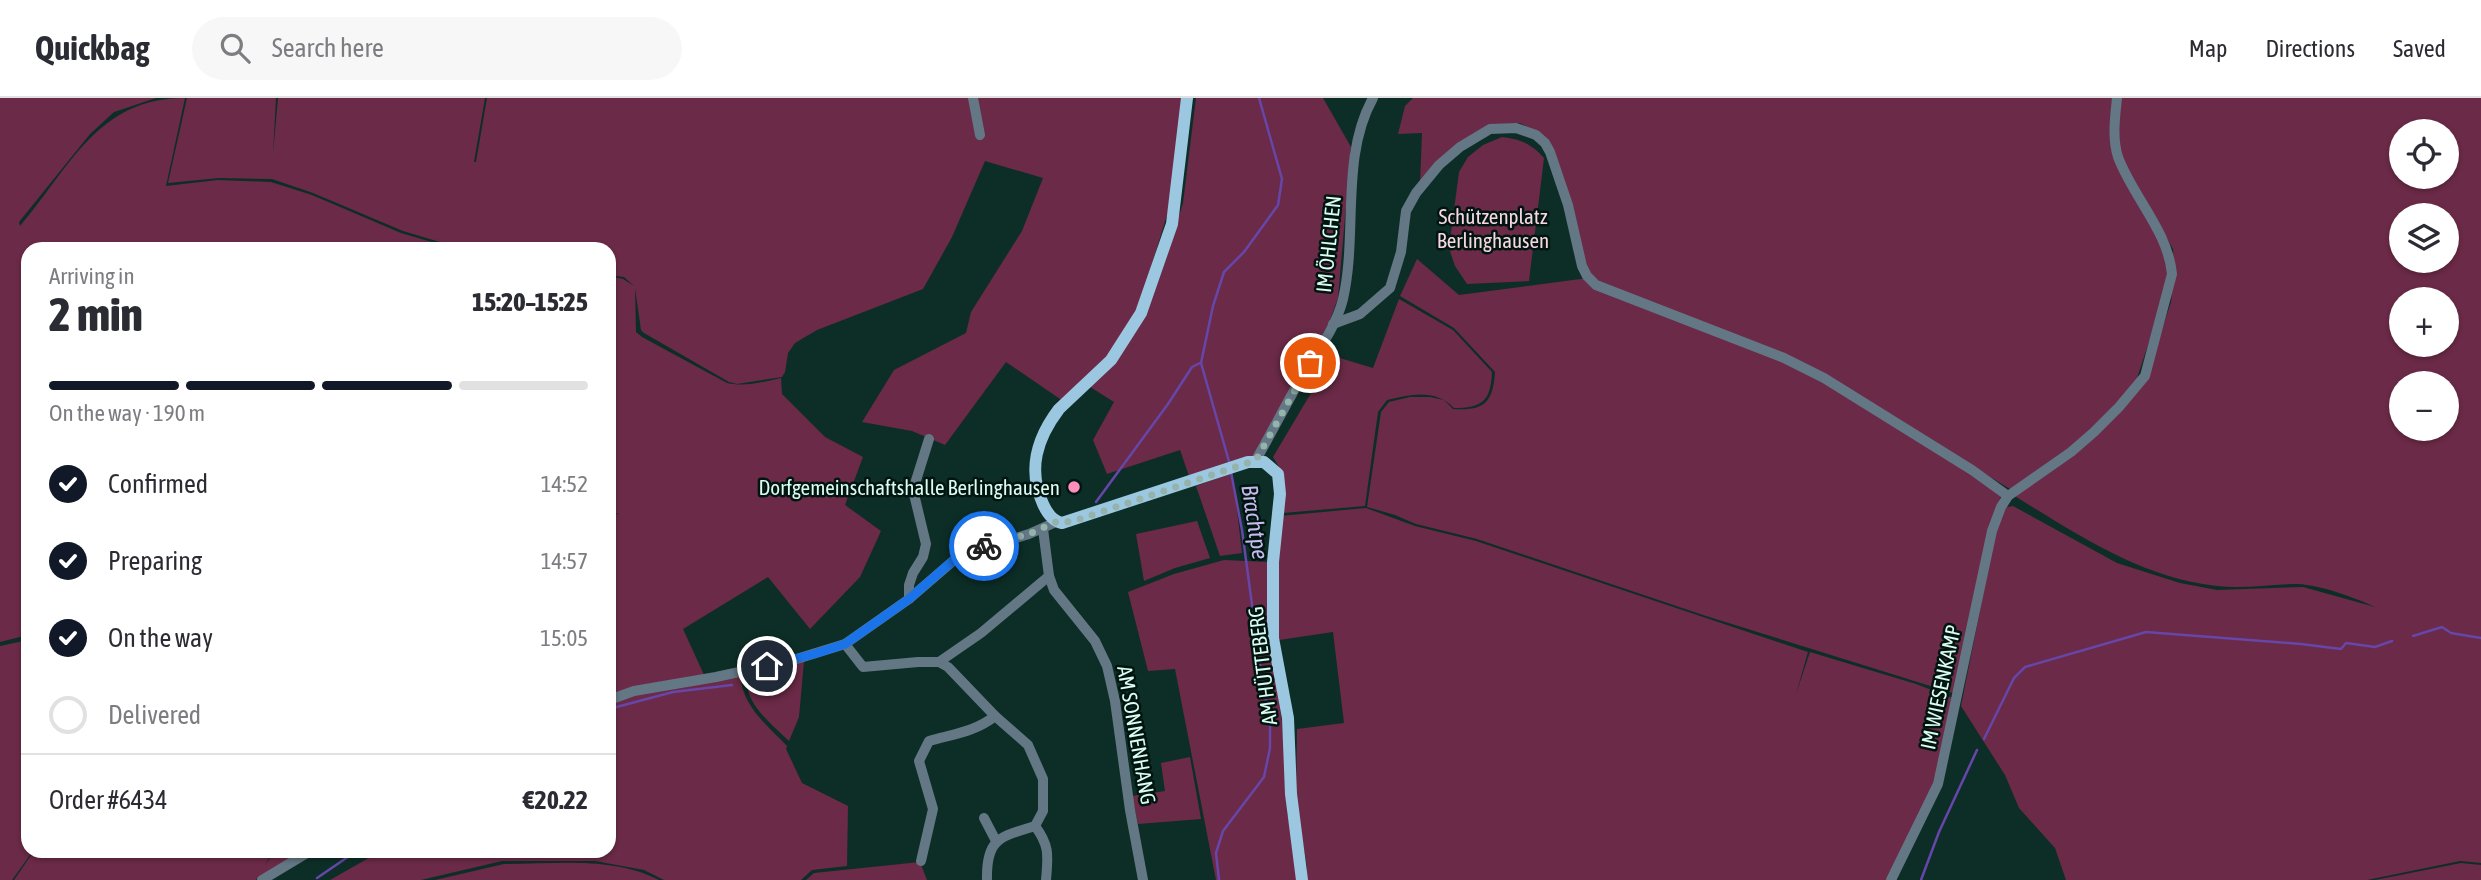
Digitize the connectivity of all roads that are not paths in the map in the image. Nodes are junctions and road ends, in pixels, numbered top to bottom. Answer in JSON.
{"nodes":[{"id":1,"x":973,"y":98,"type":"edge"},
{"id":2,"x":1187,"y":98,"type":"edge"},
{"id":3,"x":1373,"y":98,"type":"edge"},
{"id":4,"x":2117,"y":98,"type":"edge"},
{"id":5,"x":980,"y":135,"type":"dead end"},
{"id":6,"x":1333,"y":324,"type":"junction"},
{"id":7,"x":929,"y":439,"type":"dead end"},
{"id":8,"x":1250,"y":462,"type":"junction"},
{"id":9,"x":2008,"y":496,"type":"junction"},
{"id":10,"x":1056,"y":522,"type":"junction"},
{"id":11,"x":1042,"y":529,"type":"junction"},
{"id":12,"x":1049,"y":576,"type":"junction"},
{"id":13,"x":909,"y":599,"type":"junction"},
{"id":14,"x":845,"y":644,"type":"junction"},
{"id":15,"x":939,"y":662,"type":"junction"},
{"id":16,"x":616,"y":697,"type":"edge"},
{"id":17,"x":995,"y":716,"type":"junction"},
{"id":18,"x":984,"y":818,"type":"dead end"},
{"id":19,"x":1035,"y":826,"type":"junction"},
{"id":20,"x":996,"y":841,"type":"junction"},
{"id":21,"x":299,"y":858,"type":"edge"},
{"id":22,"x":921,"y":861,"type":"dead end"},
{"id":23,"x":262,"y":880,"type":"edge"},
{"id":24,"x":987,"y":880,"type":"edge"},
{"id":25,"x":1046,"y":880,"type":"edge"},
{"id":26,"x":1143,"y":880,"type":"edge"},
{"id":27,"x":1302,"y":880,"type":"edge"},
{"id":28,"x":1891,"y":880,"type":"edge"}],
"edges":[{"from":1,"to":5,"type":"street"},
{"from":2,"to":10,"type":"main road"},
{"from":3,"to":6,"type":"street","name":"IM ÖHLCHEN"},
{"from":4,"to":9,"type":"street"},
{"from":6,"to":8,"type":"street","name":"IM ÖHLCHEN"},
{"from":6,"to":9,"type":"street"},
{"from":7,"to":13,"type":"street"},
{"from":8,"to":10,"type":"main road"},
{"from":8,"to":27,"type":"main road","name":"AM HÜTTEBERG"},
{"from":9,"to":28,"type":"street","name":"IM WIESENKAMP"},
{"from":10,"to":11,"type":"street"},
{"from":11,"to":12,"type":"street","name":"AM SONNENHANG"},
{"from":11,"to":13,"type":"street"},
{"from":12,"to":15,"type":"street"},
{"from":12,"to":26,"type":"street","name":"AM SONNENHANG"},
{"from":13,"to":14,"type":"street"},
{"from":14,"to":15,"type":"street"},
{"from":14,"to":16,"type":"street"},
{"from":15,"to":17,"type":"street"},
{"from":17,"to":19,"type":"street"},
{"from":17,"to":22,"type":"street"},
{"from":18,"to":20,"type":"street"},
{"from":19,"to":20,"type":"street"},
{"from":19,"to":25,"type":"street"},
{"from":20,"to":24,"type":"street"},
{"from":21,"to":23,"type":"street"}]}
